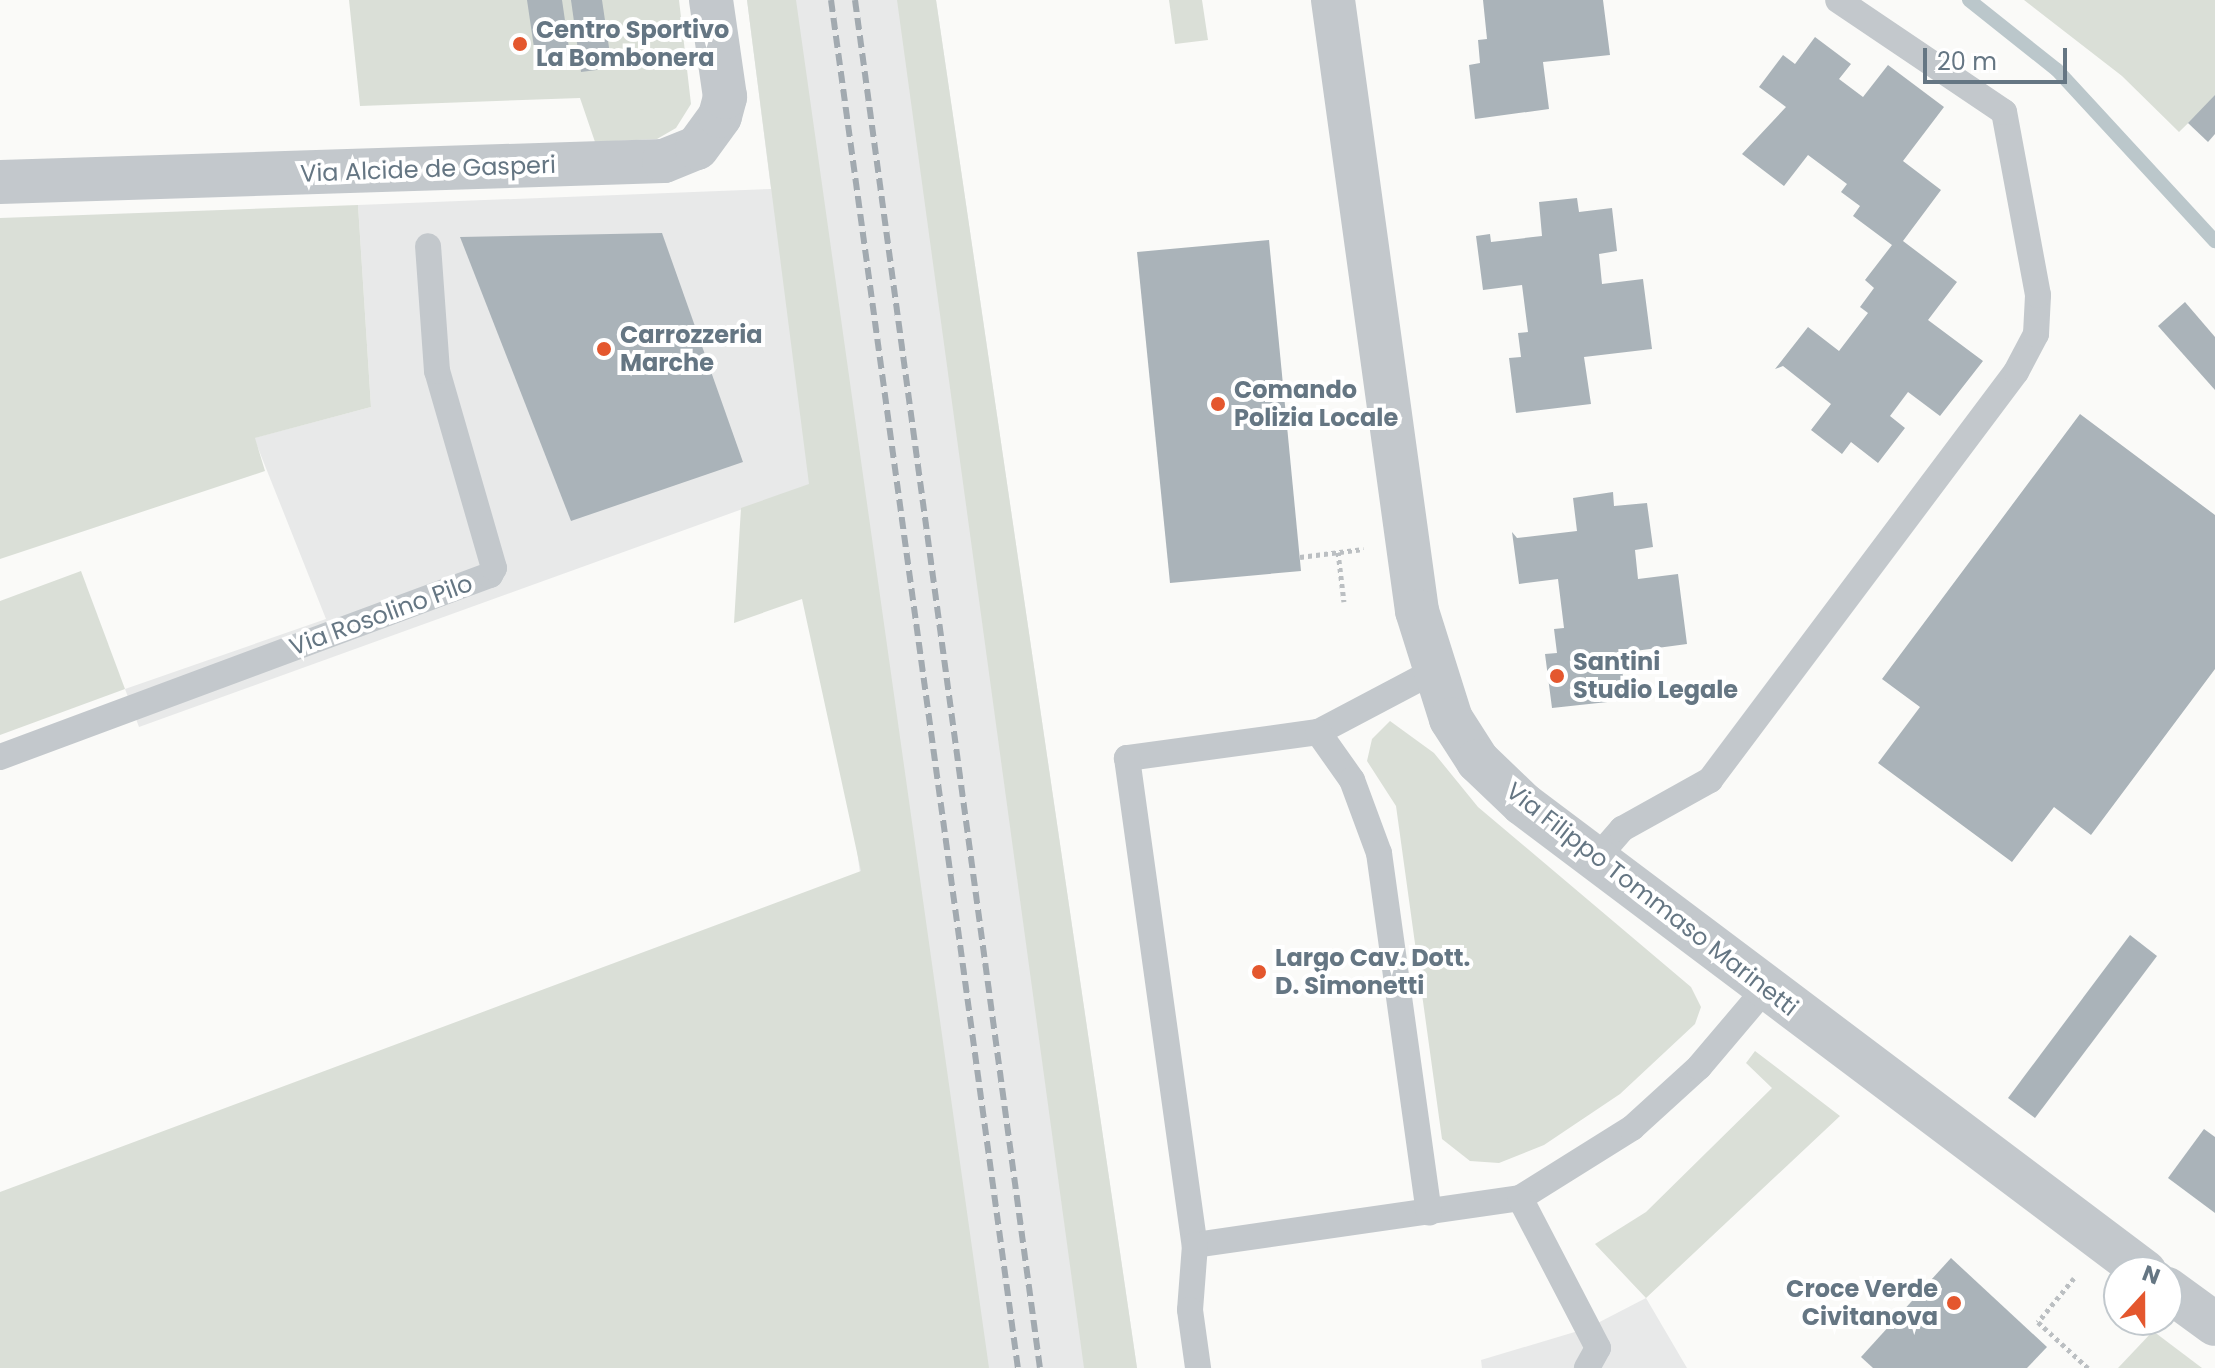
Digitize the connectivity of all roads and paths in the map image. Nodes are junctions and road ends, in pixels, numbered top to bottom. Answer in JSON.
{"nodes":[{"id":1,"x":711,"y":0,"type":"edge"},
{"id":2,"x":1333,"y":0,"type":"edge"},
{"id":3,"x":1838,"y":0,"type":"edge"},
{"id":4,"x":1,"y":174,"type":"edge"},
{"id":5,"x":428,"y":246,"type":"dead end"},
{"id":6,"x":1407,"y":544,"type":"junction"},
{"id":7,"x":1338,"y":552,"type":"junction"},
{"id":8,"x":1300,"y":557,"type":"dead end"},
{"id":9,"x":1344,"y":602,"type":"dead end"},
{"id":10,"x":1432,"y":672,"type":"junction"},
{"id":11,"x":1318,"y":732,"type":"junction"},
{"id":12,"x":0,"y":757,"type":"edge"},
{"id":13,"x":1596,"y":859,"type":"junction"},
{"id":14,"x":1766,"y":988,"type":"junction"},
{"id":15,"x":1520,"y":1198,"type":"junction"},
{"id":16,"x":1429,"y":1213,"type":"junction"},
{"id":17,"x":1195,"y":1245,"type":"junction"},
{"id":18,"x":2124,"y":1256,"type":"edge"},
{"id":19,"x":2085,"y":1265,"type":"dead end"},
{"id":20,"x":2183,"y":1301,"type":"edge"},
{"id":21,"x":2215,"y":1324,"type":"edge"},
{"id":22,"x":1198,"y":1368,"type":"edge"},
{"id":23,"x":1587,"y":1368,"type":"edge"},
{"id":24,"x":2088,"y":1368,"type":"edge"}],
"edges":[{"from":1,"to":4,"type":"street","name":"Via Alcide de Gasperi"},
{"from":2,"to":6,"type":"street","name":"Via Filippo Tommaso Marinetti"},
{"from":3,"to":13,"type":"lane"},
{"from":5,"to":12,"type":"lane","name":"Via Rosolino Pilo"},
{"from":6,"to":7,"type":"path"},
{"from":6,"to":10,"type":"street","name":"Via Filippo Tommaso Marinetti"},
{"from":7,"to":8,"type":"path"},
{"from":7,"to":9,"type":"path"},
{"from":10,"to":11,"type":"lane"},
{"from":10,"to":13,"type":"street","name":"Via Filippo Tommaso Marinetti"},
{"from":11,"to":16,"type":"lane"},
{"from":11,"to":17,"type":"lane"},
{"from":13,"to":14,"type":"street","name":"Via Filippo Tommaso Marinetti"},
{"from":14,"to":15,"type":"lane"},
{"from":14,"to":18,"type":"street","name":"Via Filippo Tommaso Marinetti"},
{"from":15,"to":16,"type":"lane"},
{"from":15,"to":23,"type":"lane"},
{"from":16,"to":17,"type":"lane"},
{"from":17,"to":22,"type":"lane"},
{"from":19,"to":24,"type":"path"},
{"from":20,"to":21,"type":"street"}]}
